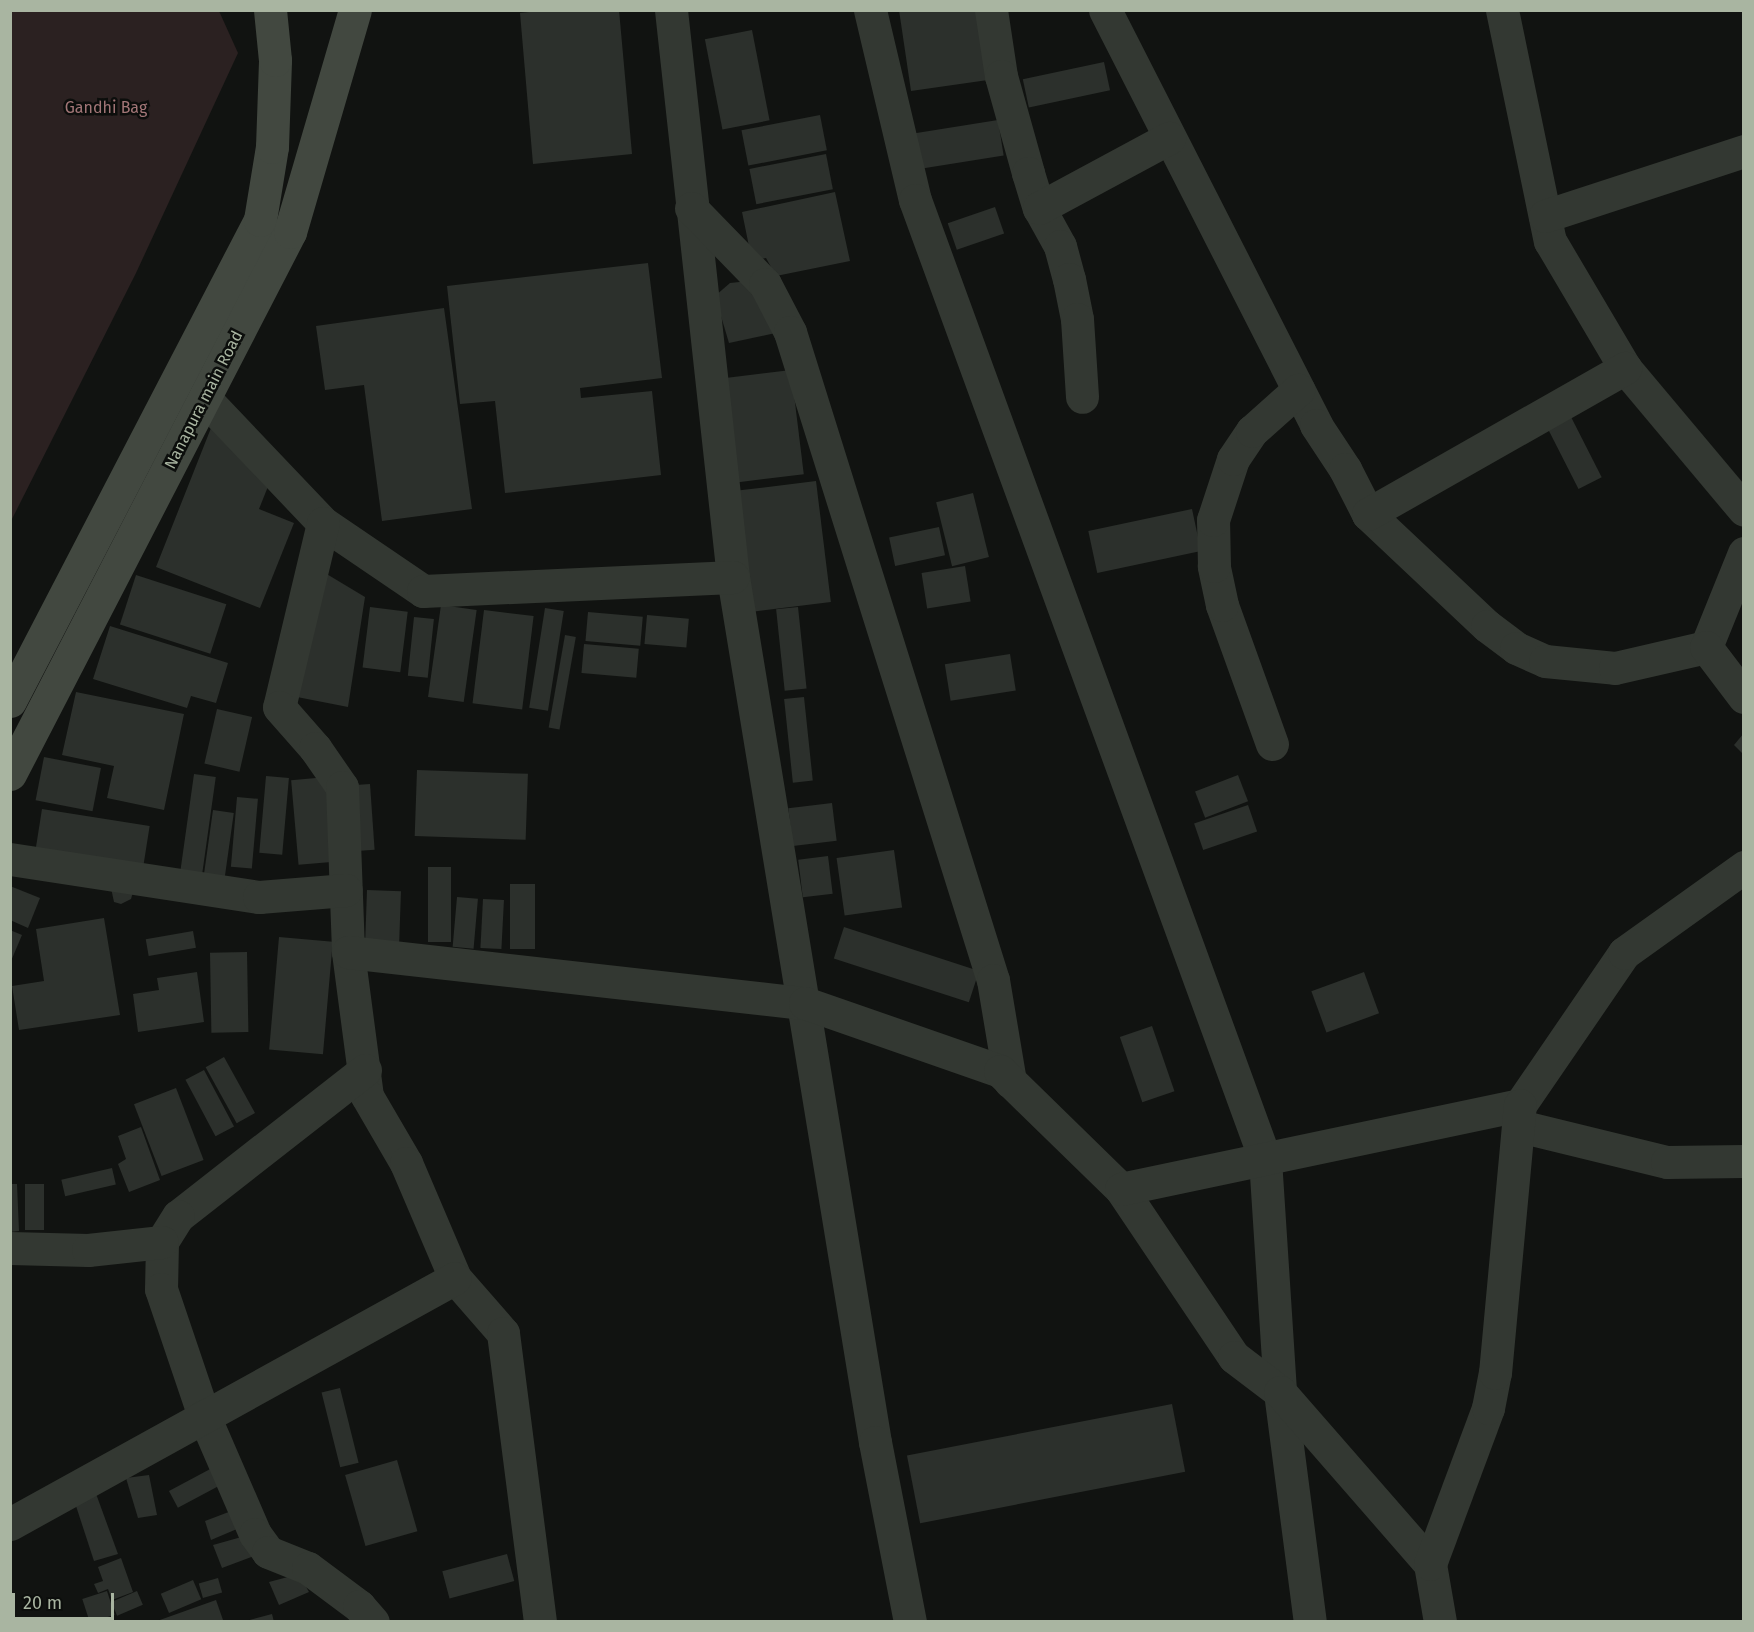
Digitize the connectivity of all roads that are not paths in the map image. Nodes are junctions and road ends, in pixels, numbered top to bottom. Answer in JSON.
{"nodes":[{"id":1,"x":270,"y":10,"type":"edge"},
{"id":2,"x":355,"y":10,"type":"edge"},
{"id":3,"x":671,"y":10,"type":"edge"},
{"id":4,"x":870,"y":10,"type":"edge"},
{"id":5,"x":991,"y":10,"type":"edge"},
{"id":6,"x":1105,"y":10,"type":"edge"},
{"id":7,"x":1502,"y":10,"type":"edge"},
{"id":8,"x":1169,"y":138,"type":"junction"},
{"id":9,"x":1743,"y":151,"type":"edge"},
{"id":10,"x":691,"y":208,"type":"junction"},
{"id":11,"x":1039,"y":208,"type":"junction"},
{"id":12,"x":1545,"y":216,"type":"junction"},
{"id":13,"x":1625,"y":368,"type":"junction"},
{"id":14,"x":1298,"y":390,"type":"junction"},
{"id":15,"x":1082,"y":397,"type":"dead end"},
{"id":16,"x":205,"y":399,"type":"junction"},
{"id":17,"x":1743,"y":510,"type":"edge"},
{"id":18,"x":1368,"y":514,"type":"junction"},
{"id":19,"x":322,"y":523,"type":"junction"},
{"id":20,"x":1743,"y":553,"type":"edge"},
{"id":21,"x":733,"y":577,"type":"junction"},
{"id":22,"x":1706,"y":647,"type":"junction"},
{"id":23,"x":1743,"y":697,"type":"edge"},
{"id":24,"x":10,"y":701,"type":"edge"},
{"id":25,"x":1272,"y":744,"type":"dead end"},
{"id":26,"x":10,"y":774,"type":"edge"},
{"id":27,"x":10,"y":859,"type":"edge"},
{"id":28,"x":1743,"y":867,"type":"edge"},
{"id":29,"x":346,"y":890,"type":"junction"},
{"id":30,"x":348,"y":952,"type":"junction"},
{"id":31,"x":805,"y":1003,"type":"junction"},
{"id":32,"x":365,"y":1070,"type":"junction"},
{"id":33,"x":1010,"y":1082,"type":"junction"},
{"id":34,"x":1520,"y":1116,"type":"junction"},
{"id":35,"x":1265,"y":1159,"type":"junction"},
{"id":36,"x":1743,"y":1161,"type":"edge"},
{"id":37,"x":1121,"y":1189,"type":"junction"},
{"id":38,"x":162,"y":1242,"type":"junction"},
{"id":39,"x":10,"y":1248,"type":"edge"},
{"id":40,"x":455,"y":1278,"type":"junction"},
{"id":41,"x":1280,"y":1392,"type":"junction"},
{"id":42,"x":204,"y":1416,"type":"junction"},
{"id":43,"x":10,"y":1524,"type":"edge"},
{"id":44,"x":1430,"y":1564,"type":"junction"},
{"id":45,"x":373,"y":1622,"type":"edge"},
{"id":46,"x":540,"y":1622,"type":"edge"},
{"id":47,"x":910,"y":1622,"type":"edge"},
{"id":48,"x":1310,"y":1622,"type":"edge"},
{"id":49,"x":1440,"y":1622,"type":"edge"}],
"edges":[{"from":1,"to":24,"type":"main road","name":"Nanapura main Road"},
{"from":2,"to":16,"type":"main road","name":"Nanapura main Road"},
{"from":3,"to":10,"type":"street"},
{"from":4,"to":35,"type":"street"},
{"from":5,"to":11,"type":"street"},
{"from":6,"to":8,"type":"street"},
{"from":7,"to":12,"type":"street"},
{"from":8,"to":11,"type":"street"},
{"from":8,"to":14,"type":"street"},
{"from":9,"to":12,"type":"street"},
{"from":10,"to":21,"type":"street"},
{"from":10,"to":33,"type":"street"},
{"from":11,"to":15,"type":"street"},
{"from":12,"to":13,"type":"street"},
{"from":13,"to":17,"type":"street"},
{"from":13,"to":18,"type":"street"},
{"from":14,"to":18,"type":"street"},
{"from":14,"to":25,"type":"street"},
{"from":16,"to":19,"type":"street"},
{"from":16,"to":26,"type":"main road","name":"Nanapura main Road"},
{"from":18,"to":22,"type":"street"},
{"from":19,"to":21,"type":"street"},
{"from":19,"to":29,"type":"street"},
{"from":20,"to":22,"type":"street"},
{"from":21,"to":31,"type":"street"},
{"from":22,"to":23,"type":"street"},
{"from":27,"to":29,"type":"street"},
{"from":28,"to":34,"type":"street"},
{"from":29,"to":30,"type":"street"},
{"from":30,"to":31,"type":"street"},
{"from":30,"to":32,"type":"street"},
{"from":31,"to":33,"type":"street"},
{"from":31,"to":47,"type":"street"},
{"from":32,"to":38,"type":"street"},
{"from":32,"to":40,"type":"street"},
{"from":33,"to":37,"type":"street"},
{"from":34,"to":35,"type":"street"},
{"from":34,"to":36,"type":"street"},
{"from":34,"to":44,"type":"street"},
{"from":35,"to":37,"type":"street"},
{"from":35,"to":41,"type":"street"},
{"from":37,"to":41,"type":"street"},
{"from":38,"to":39,"type":"street"},
{"from":38,"to":42,"type":"street"},
{"from":40,"to":42,"type":"street"},
{"from":40,"to":46,"type":"street"},
{"from":41,"to":44,"type":"street"},
{"from":41,"to":48,"type":"street"},
{"from":42,"to":43,"type":"street"},
{"from":42,"to":45,"type":"street"},
{"from":44,"to":49,"type":"street"}]}
